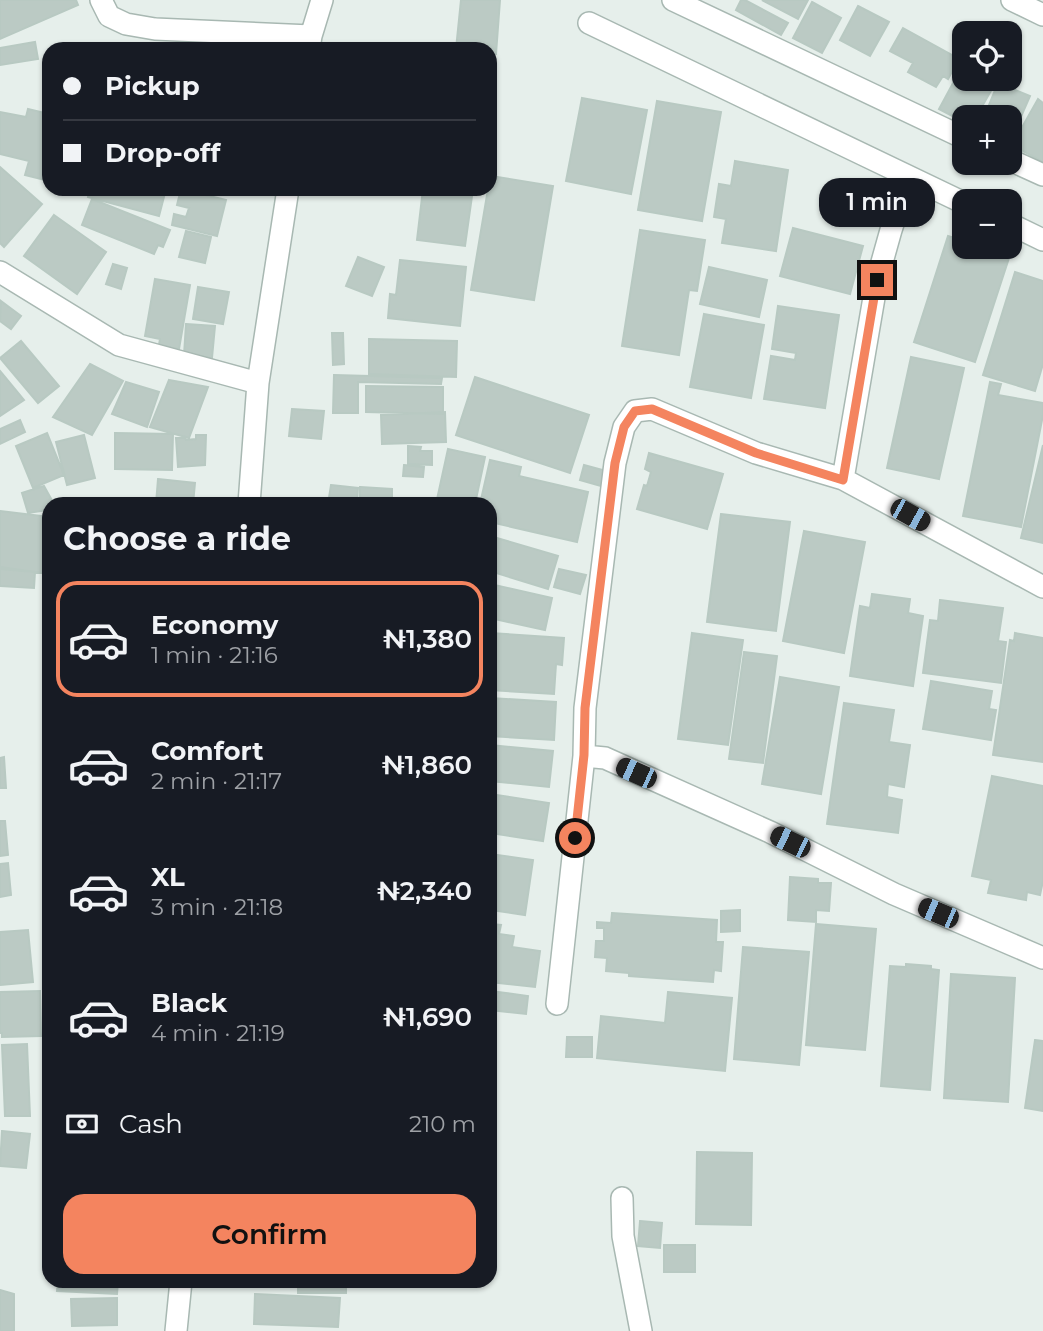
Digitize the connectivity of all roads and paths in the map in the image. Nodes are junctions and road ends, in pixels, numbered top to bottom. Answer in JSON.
{"nodes":[{"id":1,"x":101,"y":0,"type":"edge"},
{"id":2,"x":322,"y":0,"type":"edge"},
{"id":3,"x":673,"y":0,"type":"edge"},
{"id":4,"x":1012,"y":0,"type":"edge"},
{"id":5,"x":1043,"y":15,"type":"edge"},
{"id":6,"x":589,"y":23,"type":"dead end"},
{"id":7,"x":299,"y":42,"type":"edge"},
{"id":8,"x":310,"y":42,"type":"edge"},
{"id":9,"x":952,"y":132,"type":"edge"},
{"id":10,"x":1022,"y":166,"type":"edge"},
{"id":11,"x":1043,"y":176,"type":"edge"},
{"id":12,"x":908,"y":177,"type":"junction"},
{"id":13,"x":287,"y":196,"type":"edge"},
{"id":14,"x":952,"y":197,"type":"edge"},
{"id":15,"x":1022,"y":230,"type":"edge"},
{"id":16,"x":1043,"y":240,"type":"edge"},
{"id":17,"x":0,"y":272,"type":"edge"},
{"id":18,"x":258,"y":383,"type":"junction"},
{"id":19,"x":843,"y":480,"type":"junction"},
{"id":20,"x":250,"y":497,"type":"edge"},
{"id":21,"x":1043,"y":587,"type":"edge"},
{"id":22,"x":584,"y":755,"type":"junction"},
{"id":23,"x":1043,"y":958,"type":"edge"},
{"id":24,"x":557,"y":1004,"type":"dead end"},
{"id":25,"x":622,"y":1198,"type":"dead end"},
{"id":26,"x":180,"y":1288,"type":"edge"},
{"id":27,"x":176,"y":1331,"type":"edge"},
{"id":28,"x":641,"y":1331,"type":"edge"}],
"edges":[{"from":1,"to":7,"type":"street"},
{"from":2,"to":8,"type":"street"},
{"from":3,"to":9,"type":"street"},
{"from":4,"to":5,"type":"street"},
{"from":6,"to":12,"type":"street"},
{"from":10,"to":11,"type":"street"},
{"from":12,"to":14,"type":"street"},
{"from":12,"to":19,"type":"street"},
{"from":13,"to":18,"type":"street"},
{"from":15,"to":16,"type":"street"},
{"from":17,"to":18,"type":"street"},
{"from":18,"to":20,"type":"street"},
{"from":19,"to":21,"type":"street"},
{"from":19,"to":22,"type":"street"},
{"from":22,"to":23,"type":"street"},
{"from":22,"to":24,"type":"street"},
{"from":25,"to":28,"type":"street"},
{"from":26,"to":27,"type":"street"}]}
